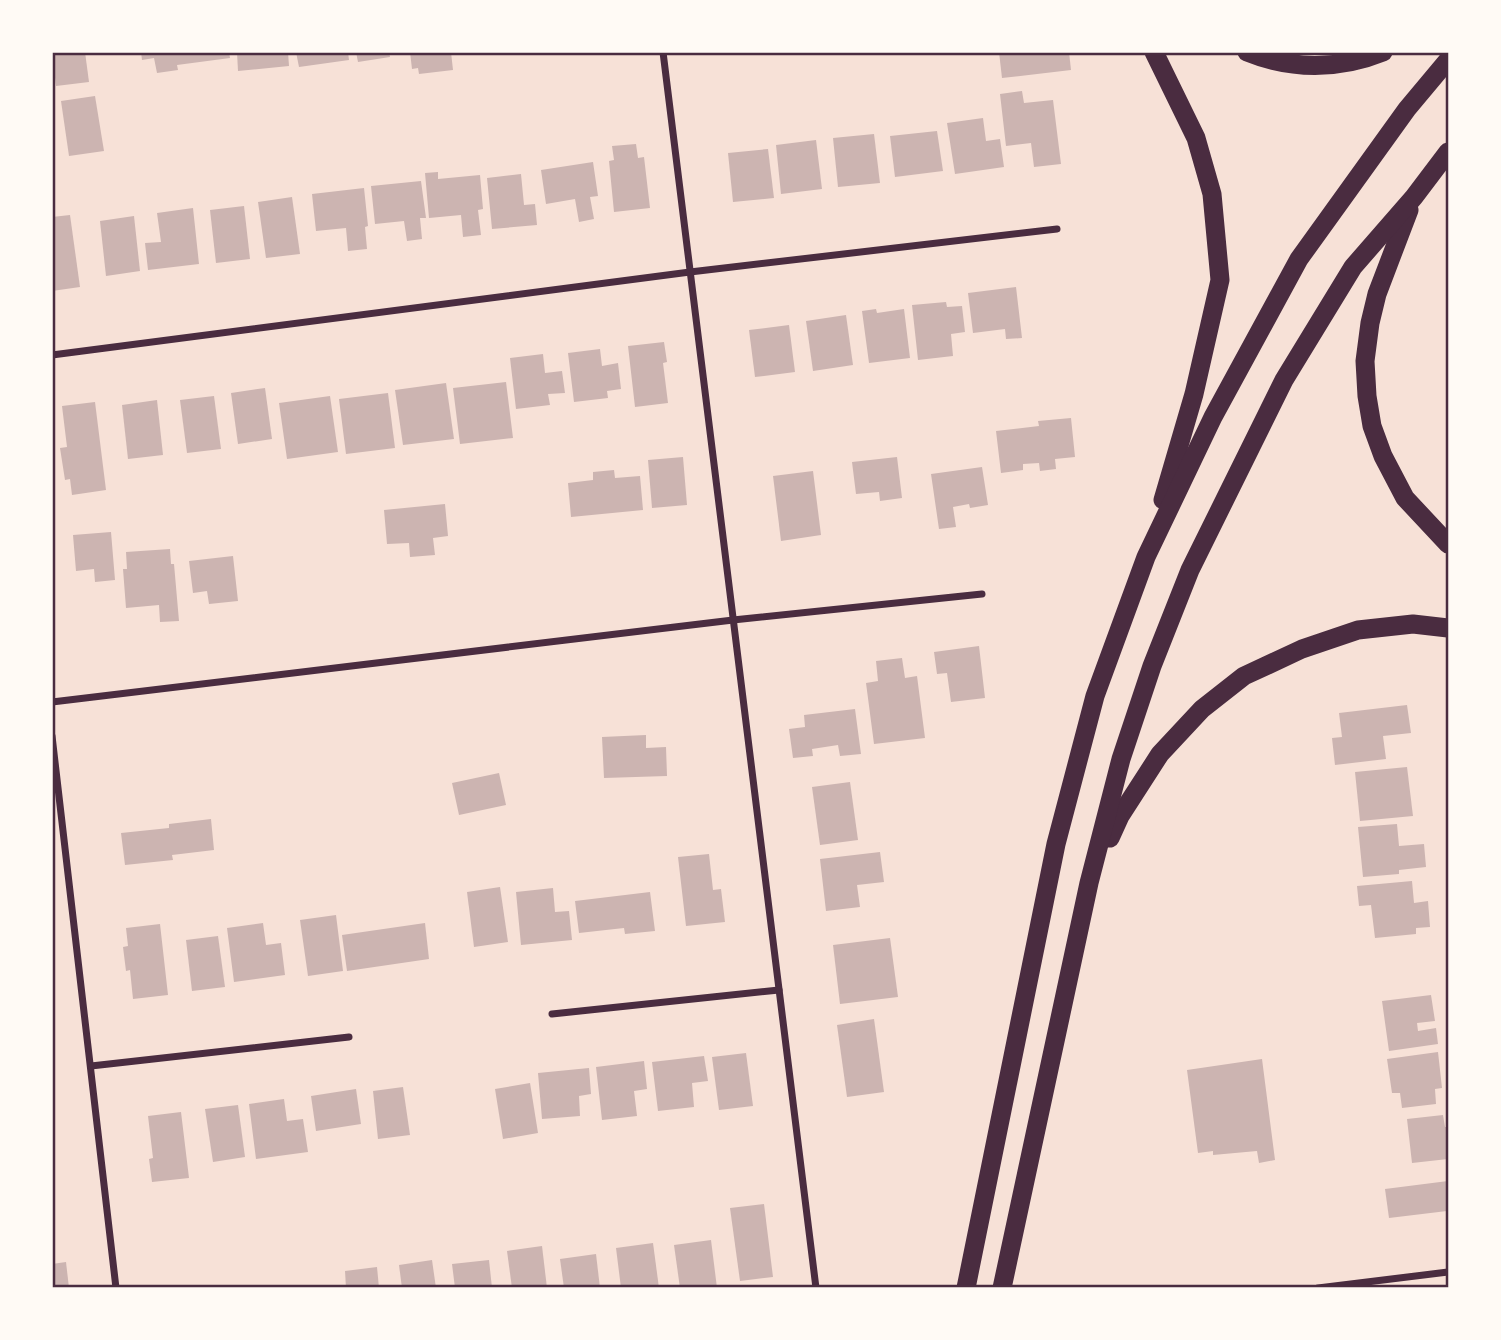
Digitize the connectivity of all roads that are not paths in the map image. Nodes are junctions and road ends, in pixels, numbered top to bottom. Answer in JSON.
{"nodes":[{"id":1,"x":663,"y":52,"type":"edge"},
{"id":2,"x":1154,"y":52,"type":"edge"},
{"id":3,"x":1247,"y":52,"type":"edge"},
{"id":4,"x":1383,"y":52,"type":"edge"},
{"id":5,"x":1448,"y":60,"type":"edge"},
{"id":6,"x":1448,"y":152,"type":"edge"},
{"id":7,"x":1413,"y":198,"type":"junction"},
{"id":8,"x":1057,"y":229,"type":"dead end"},
{"id":9,"x":690,"y":272,"type":"junction"},
{"id":10,"x":52,"y":355,"type":"edge"},
{"id":11,"x":1448,"y":544,"type":"edge"},
{"id":12,"x":1146,"y":557,"type":"junction"},
{"id":13,"x":982,"y":594,"type":"dead end"},
{"id":14,"x":733,"y":620,"type":"junction"},
{"id":15,"x":1448,"y":628,"type":"edge"},
{"id":16,"x":52,"y":702,"type":"edge"},
{"id":17,"x":52,"y":736,"type":"edge"},
{"id":18,"x":1089,"y":883,"type":"junction"},
{"id":19,"x":779,"y":990,"type":"junction"},
{"id":20,"x":552,"y":1014,"type":"dead end"},
{"id":21,"x":349,"y":1037,"type":"dead end"},
{"id":22,"x":91,"y":1066,"type":"junction"},
{"id":23,"x":1448,"y":1272,"type":"edge"},
{"id":24,"x":116,"y":1287,"type":"edge"},
{"id":25,"x":817,"y":1287,"type":"edge"},
{"id":26,"x":966,"y":1287,"type":"edge"},
{"id":27,"x":1002,"y":1287,"type":"edge"},
{"id":28,"x":1318,"y":1287,"type":"edge"}],
"edges":[{"from":1,"to":9,"type":"street"},
{"from":2,"to":12,"type":"highway"},
{"from":3,"to":4,"type":"highway"},
{"from":5,"to":12,"type":"highway"},
{"from":6,"to":7,"type":"highway"},
{"from":7,"to":11,"type":"highway"},
{"from":7,"to":18,"type":"highway"},
{"from":8,"to":9,"type":"street"},
{"from":9,"to":10,"type":"street"},
{"from":9,"to":14,"type":"street"},
{"from":12,"to":26,"type":"highway"},
{"from":13,"to":14,"type":"street"},
{"from":14,"to":16,"type":"street"},
{"from":14,"to":19,"type":"street"},
{"from":15,"to":18,"type":"highway"},
{"from":17,"to":22,"type":"street"},
{"from":18,"to":27,"type":"highway"},
{"from":19,"to":20,"type":"street"},
{"from":19,"to":25,"type":"street"},
{"from":21,"to":22,"type":"street"},
{"from":22,"to":24,"type":"street"},
{"from":23,"to":28,"type":"street"}]}
